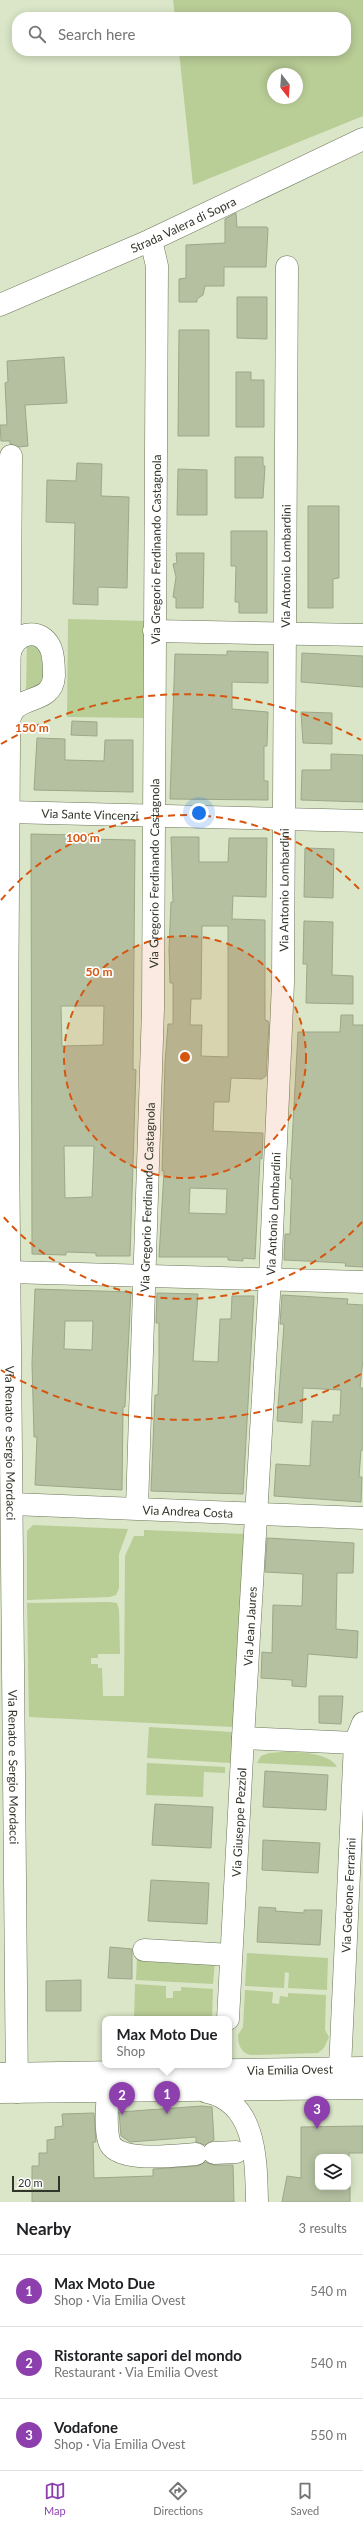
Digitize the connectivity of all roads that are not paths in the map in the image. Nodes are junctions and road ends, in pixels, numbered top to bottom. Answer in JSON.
{"nodes":[{"id":1,"x":363,"y":139,"type":"edge"},
{"id":2,"x":151,"y":240,"type":"junction"},
{"id":3,"x":287,"y":267,"type":"dead end"},
{"id":4,"x":0,"y":305,"type":"edge"},
{"id":5,"x":10,"y":456,"type":"dead end"},
{"id":6,"x":154,"y":631,"type":"junction"},
{"id":7,"x":285,"y":634,"type":"junction"},
{"id":8,"x":363,"y":635,"type":"edge"},
{"id":9,"x":9,"y":657,"type":"junction"},
{"id":10,"x":8,"y":723,"type":"junction"},
{"id":11,"x":8,"y":812,"type":"junction"},
{"id":12,"x":153,"y":817,"type":"junction"},
{"id":13,"x":284,"y":819,"type":"junction"},
{"id":14,"x":363,"y":821,"type":"edge"},
{"id":15,"x":9,"y":1272,"type":"junction"},
{"id":16,"x":144,"y":1275,"type":"junction"},
{"id":17,"x":270,"y":1278,"type":"junction"},
{"id":18,"x":363,"y":1282,"type":"edge"},
{"id":19,"x":12,"y":1504,"type":"junction"},
{"id":20,"x":137,"y":1508,"type":"junction"},
{"id":21,"x":256,"y":1513,"type":"junction"},
{"id":22,"x":363,"y":1518,"type":"edge"},
{"id":23,"x":361,"y":1729,"type":"edge"},
{"id":24,"x":243,"y":1738,"type":"junction"},
{"id":25,"x":144,"y":1950,"type":"dead end"},
{"id":26,"x":231,"y":1955,"type":"junction"},
{"id":27,"x":228,"y":2016,"type":"edge"},
{"id":28,"x":225,"y":2068,"type":"edge"},
{"id":29,"x":340,"y":2068,"type":"junction"},
{"id":30,"x":363,"y":2068,"type":"edge"},
{"id":31,"x":9,"y":2083,"type":"edge"},
{"id":32,"x":363,"y":2088,"type":"edge"},
{"id":33,"x":108,"y":2091,"type":"junction"},
{"id":34,"x":191,"y":2091,"type":"junction"},
{"id":35,"x":236,"y":2152,"type":"dead end"},
{"id":36,"x":257,"y":2202,"type":"edge"}],
"edges":[{"from":1,"to":2,"type":"street","name":"Strada Valera di Sopra"},
{"from":2,"to":4,"type":"street","name":"Strada Valera di Sopra"},
{"from":2,"to":6,"type":"street","name":"Via Gregorio Ferdinando Castagnola"},
{"from":3,"to":7,"type":"street","name":"Via Antonio Lombardini"},
{"from":5,"to":9,"type":"street","name":"Via Renato e Sergio Mordacci"},
{"from":6,"to":7,"type":"street"},
{"from":6,"to":12,"type":"street","name":"Via Gregorio Ferdinando Castagnola"},
{"from":7,"to":8,"type":"street"},
{"from":7,"to":13,"type":"street","name":"Via Antonio Lombardini"},
{"from":9,"to":10,"type":"street","name":"Via Renato e Sergio Mordacci"},
{"from":9,"to":10,"type":"street","name":"Via Renato e Sergio Mordacci"},
{"from":10,"to":11,"type":"street","name":"Via Renato e Sergio Mordacci"},
{"from":11,"to":12,"type":"street","name":"Via Sante Vincenzi"},
{"from":11,"to":15,"type":"street","name":"Via Renato e Sergio Mordacci"},
{"from":12,"to":13,"type":"street","name":"Via Sante Vincenzi"},
{"from":12,"to":16,"type":"street","name":"Via Gregorio Ferdinando Castagnola"},
{"from":13,"to":14,"type":"street","name":"Via Sante Vincenzi"},
{"from":13,"to":17,"type":"street","name":"Via Antonio Lombardini"},
{"from":15,"to":16,"type":"street"},
{"from":15,"to":19,"type":"street","name":"Via Renato e Sergio Mordacci"},
{"from":16,"to":17,"type":"street"},
{"from":16,"to":20,"type":"street","name":"Via Gregorio Ferdinando Castagnola"},
{"from":17,"to":18,"type":"street"},
{"from":17,"to":21,"type":"street","name":"Via Antonio Lombardini"},
{"from":19,"to":20,"type":"street","name":"Via Andrea Costa"},
{"from":19,"to":31,"type":"street","name":"Via Renato e Sergio Mordacci"},
{"from":20,"to":21,"type":"street","name":"Via Andrea Costa"},
{"from":21,"to":22,"type":"street","name":"Via Andrea Costa"},
{"from":21,"to":24,"type":"street","name":"Via Jean Jaures"},
{"from":23,"to":24,"type":"street"},
{"from":23,"to":29,"type":"street","name":"Via Gedeone Ferrarini"},
{"from":24,"to":26,"type":"street","name":"Via Giuseppe Pezziol"},
{"from":25,"to":26,"type":"street"},
{"from":26,"to":27,"type":"street","name":"Via Giuseppe Pezziol"},
{"from":28,"to":29,"type":"street","name":"Via Emilia Ovest"},
{"from":28,"to":31,"type":"street","name":"Via Emilia Ovest"},
{"from":29,"to":30,"type":"street","name":"Via Emilia Ovest"},
{"from":31,"to":33,"type":"street","name":"Via Emilia Ovest"},
{"from":32,"to":34,"type":"street","name":"Via Emilia Ovest"},
{"from":33,"to":34,"type":"street","name":"Via Emilia Ovest"},
{"from":33,"to":35,"type":"street"},
{"from":34,"to":36,"type":"street"}]}
